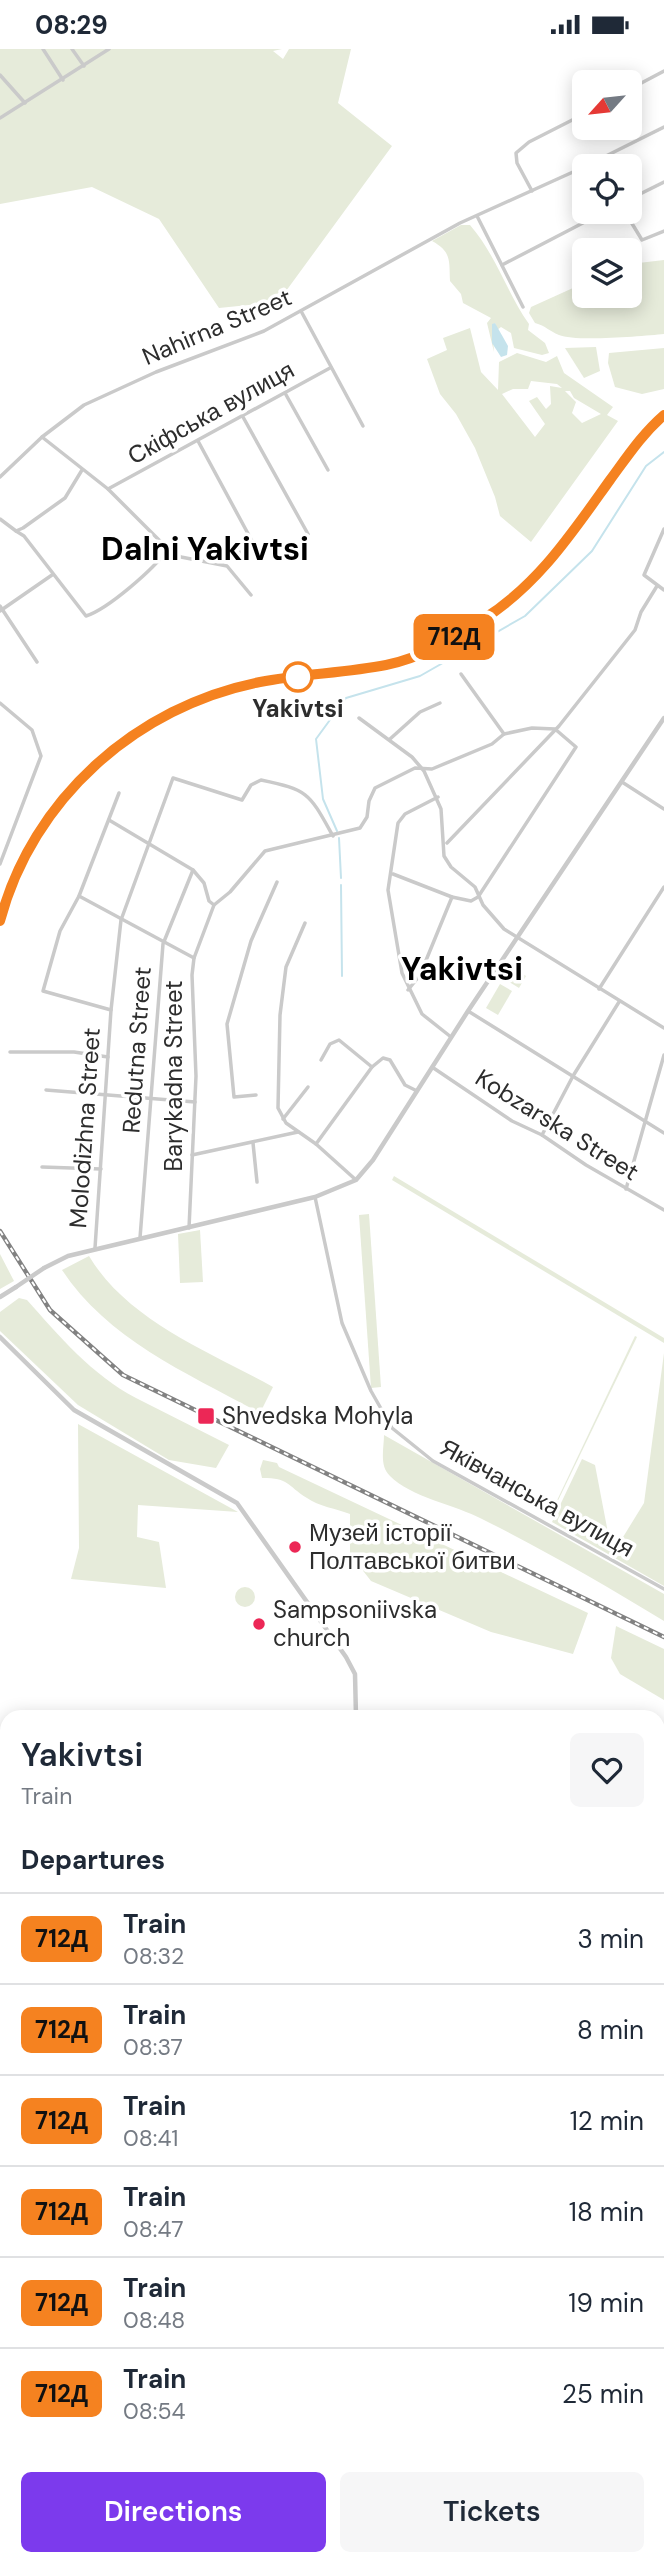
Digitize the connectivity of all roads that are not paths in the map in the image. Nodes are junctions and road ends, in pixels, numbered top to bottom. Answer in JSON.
{"nodes":[{"id":1,"x":43,"y":49,"type":"edge"},
{"id":2,"x":72,"y":49,"type":"edge"},
{"id":3,"x":109,"y":49,"type":"edge"},
{"id":4,"x":84,"y":66,"type":"junction"},
{"id":5,"x":664,"y":71,"type":"edge"},
{"id":6,"x":0,"y":75,"type":"edge"},
{"id":7,"x":63,"y":80,"type":"junction"},
{"id":8,"x":642,"y":83,"type":"edge"},
{"id":9,"x":25,"y":103,"type":"junction"},
{"id":10,"x":0,"y":118,"type":"edge"},
{"id":11,"x":572,"y":120,"type":"edge"},
{"id":12,"x":664,"y":127,"type":"edge"},
{"id":13,"x":611,"y":154,"type":"edge"},
{"id":14,"x":572,"y":173,"type":"edge"},
{"id":15,"x":664,"y":182,"type":"edge"},
{"id":16,"x":532,"y":191,"type":"junction"},
{"id":17,"x":642,"y":193,"type":"edge"},
{"id":18,"x":477,"y":216,"type":"junction"},
{"id":19,"x":581,"y":224,"type":"edge"},
{"id":20,"x":632,"y":224,"type":"edge"},
{"id":21,"x":664,"y":230,"type":"edge"},
{"id":22,"x":502,"y":265,"type":"junction"},
{"id":23,"x":523,"y":307,"type":"dead end"},
{"id":24,"x":301,"y":311,"type":"junction"},
{"id":25,"x":330,"y":368,"type":"junction"},
{"id":26,"x":285,"y":393,"type":"junction"},
{"id":27,"x":243,"y":417,"type":"junction"},
{"id":28,"x":363,"y":426,"type":"dead end"},
{"id":29,"x":42,"y":437,"type":"junction"},
{"id":30,"x":198,"y":441,"type":"junction"},
{"id":31,"x":82,"y":470,"type":"junction"},
{"id":32,"x":328,"y":470,"type":"dead end"},
{"id":33,"x":0,"y":477,"type":"edge"},
{"id":34,"x":108,"y":489,"type":"junction"},
{"id":35,"x":0,"y":519,"type":"edge"},
{"id":36,"x":664,"y":529,"type":"edge"},
{"id":37,"x":16,"y":531,"type":"junction"},
{"id":38,"x":307,"y":534,"type":"dead end"},
{"id":39,"x":168,"y":549,"type":"junction"},
{"id":40,"x":218,"y":563,"type":"junction"},
{"id":41,"x":52,"y":575,"type":"junction"},
{"id":42,"x":657,"y":586,"type":"junction"},
{"id":43,"x":664,"y":590,"type":"edge"},
{"id":44,"x":251,"y":595,"type":"dead end"},
{"id":45,"x":1,"y":609,"type":"edge"},
{"id":46,"x":37,"y":662,"type":"dead end"},
{"id":47,"x":461,"y":674,"type":"dead end"},
{"id":48,"x":0,"y":703,"type":"edge"},
{"id":49,"x":440,"y":703,"type":"dead end"},
{"id":50,"x":359,"y":718,"type":"dead end"},
{"id":51,"x":664,"y":718,"type":"edge"},
{"id":52,"x":555,"y":729,"type":"junction"},
{"id":53,"x":504,"y":734,"type":"junction"},
{"id":54,"x":390,"y":739,"type":"junction"},
{"id":55,"x":424,"y":771,"type":"junction"},
{"id":56,"x":620,"y":781,"type":"junction"},
{"id":57,"x":119,"y":793,"type":"dead end"},
{"id":58,"x":438,"y":797,"type":"junction"},
{"id":59,"x":664,"y":809,"type":"edge"},
{"id":60,"x":109,"y":820,"type":"junction"},
{"id":61,"x":333,"y":836,"type":"junction"},
{"id":62,"x":148,"y":843,"type":"junction"},
{"id":63,"x":447,"y":843,"type":"dead end"},
{"id":64,"x":0,"y":865,"type":"edge"},
{"id":65,"x":192,"y":870,"type":"junction"},
{"id":66,"x":393,"y":874,"type":"junction"},
{"id":67,"x":278,"y":882,"type":"dead end"},
{"id":68,"x":664,"y":887,"type":"edge"},
{"id":69,"x":79,"y":896,"type":"junction"},
{"id":70,"x":452,"y":897,"type":"junction"},
{"id":71,"x":478,"y":897,"type":"junction"},
{"id":72,"x":214,"y":905,"type":"junction"},
{"id":73,"x":121,"y":919,"type":"junction"},
{"id":74,"x":305,"y":923,"type":"dead end"},
{"id":75,"x":517,"y":937,"type":"junction"},
{"id":76,"x":163,"y":944,"type":"junction"},
{"id":77,"x":194,"y":958,"type":"junction"},
{"id":78,"x":599,"y":989,"type":"junction"},
{"id":79,"x":408,"y":991,"type":"junction"},
{"id":80,"x":619,"y":1002,"type":"junction"},
{"id":81,"x":111,"y":1010,"type":"junction"},
{"id":82,"x":468,"y":1011,"type":"junction"},
{"id":83,"x":664,"y":1028,"type":"edge"},
{"id":84,"x":451,"y":1037,"type":"junction"},
{"id":85,"x":10,"y":1052,"type":"dead end"},
{"id":86,"x":664,"y":1055,"type":"edge"},
{"id":87,"x":108,"y":1057,"type":"junction"},
{"id":88,"x":321,"y":1060,"type":"dead end"},
{"id":89,"x":372,"y":1067,"type":"junction"},
{"id":90,"x":432,"y":1067,"type":"junction"},
{"id":91,"x":573,"y":1076,"type":"junction"},
{"id":92,"x":308,"y":1087,"type":"dead end"},
{"id":93,"x":46,"y":1090,"type":"dead end"},
{"id":94,"x":417,"y":1091,"type":"junction"},
{"id":95,"x":106,"y":1095,"type":"junction"},
{"id":96,"x":256,"y":1095,"type":"dead end"},
{"id":97,"x":151,"y":1097,"type":"junction"},
{"id":98,"x":195,"y":1102,"type":"junction"},
{"id":99,"x":283,"y":1119,"type":"junction"},
{"id":100,"x":645,"y":1121,"type":"junction"},
{"id":101,"x":298,"y":1132,"type":"junction"},
{"id":102,"x":664,"y":1133,"type":"edge"},
{"id":103,"x":542,"y":1135,"type":"junction"},
{"id":104,"x":253,"y":1143,"type":"junction"},
{"id":105,"x":316,"y":1143,"type":"junction"},
{"id":106,"x":192,"y":1155,"type":"junction"},
{"id":107,"x":42,"y":1167,"type":"dead end"},
{"id":108,"x":101,"y":1169,"type":"junction"},
{"id":109,"x":356,"y":1180,"type":"junction"},
{"id":110,"x":257,"y":1182,"type":"dead end"},
{"id":111,"x":626,"y":1189,"type":"junction"},
{"id":112,"x":315,"y":1197,"type":"junction"},
{"id":113,"x":664,"y":1210,"type":"edge"},
{"id":114,"x":189,"y":1228,"type":"junction"},
{"id":115,"x":140,"y":1238,"type":"junction"},
{"id":116,"x":95,"y":1248,"type":"junction"},
{"id":117,"x":0,"y":1297,"type":"edge"},
{"id":118,"x":0,"y":1337,"type":"edge"},
{"id":119,"x":664,"y":1590,"type":"edge"},
{"id":120,"x":356,"y":1710,"type":"edge"}],
"edges":[{"from":1,"to":7,"type":"street"},
{"from":2,"to":4,"type":"street"},
{"from":3,"to":4,"type":"street"},
{"from":4,"to":7,"type":"street"},
{"from":5,"to":8,"type":"street"},
{"from":6,"to":9,"type":"street"},
{"from":7,"to":9,"type":"street"},
{"from":9,"to":10,"type":"street"},
{"from":11,"to":16,"type":"street"},
{"from":12,"to":13,"type":"street","name":"Nahirna Street"},
{"from":14,"to":16,"type":"street","name":"Nahirna Street"},
{"from":15,"to":17,"type":"street"},
{"from":16,"to":18,"type":"street","name":"Nahirna Street"},
{"from":18,"to":22,"type":"street"},
{"from":18,"to":24,"type":"street","name":"Nahirna Street"},
{"from":19,"to":22,"type":"street"},
{"from":20,"to":21,"type":"street"},
{"from":22,"to":23,"type":"street"},
{"from":24,"to":25,"type":"street"},
{"from":24,"to":29,"type":"street","name":"Nahirna Street"},
{"from":25,"to":26,"type":"street","name":"Скіфська вулиця"},
{"from":25,"to":28,"type":"street"},
{"from":26,"to":27,"type":"street","name":"Скіфська вулиця"},
{"from":26,"to":32,"type":"street"},
{"from":27,"to":30,"type":"street","name":"Скіфська вулиця"},
{"from":27,"to":38,"type":"street"},
{"from":29,"to":31,"type":"street"},
{"from":29,"to":33,"type":"street","name":"Nahirna Street"},
{"from":30,"to":34,"type":"street","name":"Скіфська вулиця"},
{"from":30,"to":40,"type":"street"},
{"from":31,"to":34,"type":"street"},
{"from":31,"to":37,"type":"street"},
{"from":34,"to":39,"type":"street"},
{"from":35,"to":37,"type":"street"},
{"from":36,"to":42,"type":"street"},
{"from":37,"to":41,"type":"street"},
{"from":39,"to":40,"type":"street"},
{"from":39,"to":41,"type":"street"},
{"from":40,"to":44,"type":"street"},
{"from":41,"to":45,"type":"street"},
{"from":42,"to":43,"type":"street"},
{"from":42,"to":52,"type":"street"},
{"from":45,"to":46,"type":"street"},
{"from":47,"to":53,"type":"street"},
{"from":48,"to":64,"type":"street"},
{"from":49,"to":54,"type":"street"},
{"from":50,"to":54,"type":"street"},
{"from":51,"to":56,"type":"street"},
{"from":52,"to":53,"type":"street","name":"Barykadna Street"},
{"from":52,"to":63,"type":"street"},
{"from":52,"to":71,"type":"street"},
{"from":53,"to":55,"type":"street","name":"Barykadna Street"},
{"from":54,"to":55,"type":"street"},
{"from":55,"to":58,"type":"street"},
{"from":55,"to":61,"type":"street","name":"Barykadna Street"},
{"from":56,"to":59,"type":"street"},
{"from":56,"to":75,"type":"street"},
{"from":57,"to":60,"type":"street"},
{"from":58,"to":66,"type":"street"},
{"from":58,"to":71,"type":"street"},
{"from":60,"to":62,"type":"street"},
{"from":60,"to":69,"type":"street"},
{"from":61,"to":62,"type":"street","name":"Molodizhna Street"},
{"from":61,"to":72,"type":"street","name":"Barykadna Street"},
{"from":62,"to":65,"type":"street"},
{"from":62,"to":73,"type":"street","name":"Molodizhna Street"},
{"from":65,"to":72,"type":"street"},
{"from":65,"to":76,"type":"street","name":"Redutna Street"},
{"from":66,"to":70,"type":"street"},
{"from":66,"to":79,"type":"street"},
{"from":67,"to":96,"type":"street"},
{"from":68,"to":78,"type":"street"},
{"from":69,"to":73,"type":"street"},
{"from":69,"to":81,"type":"street","name":"Molodizhna Street"},
{"from":70,"to":71,"type":"street"},
{"from":70,"to":79,"type":"street"},
{"from":71,"to":75,"type":"street"},
{"from":72,"to":77,"type":"street","name":"Barykadna Street"},
{"from":73,"to":76,"type":"street"},
{"from":73,"to":81,"type":"street","name":"Molodizhna Street"},
{"from":74,"to":99,"type":"street"},
{"from":75,"to":78,"type":"street"},
{"from":75,"to":82,"type":"street"},
{"from":76,"to":77,"type":"street"},
{"from":76,"to":97,"type":"street","name":"Redutna Street"},
{"from":77,"to":98,"type":"street","name":"Barykadna Street"},
{"from":78,"to":80,"type":"street"},
{"from":79,"to":84,"type":"street"},
{"from":80,"to":83,"type":"street"},
{"from":80,"to":91,"type":"street"},
{"from":81,"to":87,"type":"street","name":"Molodizhna Street"},
{"from":82,"to":84,"type":"street"},
{"from":82,"to":91,"type":"street"},
{"from":84,"to":90,"type":"street"},
{"from":85,"to":87,"type":"street"},
{"from":86,"to":100,"type":"street"},
{"from":87,"to":95,"type":"street","name":"Molodizhna Street"},
{"from":88,"to":89,"type":"street"},
{"from":89,"to":94,"type":"street"},
{"from":89,"to":105,"type":"street"},
{"from":90,"to":94,"type":"street"},
{"from":90,"to":103,"type":"street","name":"Kobzarska Street"},
{"from":91,"to":100,"type":"street"},
{"from":91,"to":103,"type":"street"},
{"from":92,"to":99,"type":"street"},
{"from":93,"to":95,"type":"street"},
{"from":94,"to":109,"type":"street"},
{"from":95,"to":97,"type":"street"},
{"from":95,"to":108,"type":"street","name":"Molodizhna Street"},
{"from":97,"to":98,"type":"street"},
{"from":97,"to":115,"type":"street","name":"Redutna Street"},
{"from":98,"to":106,"type":"street","name":"Barykadna Street"},
{"from":99,"to":101,"type":"street"},
{"from":100,"to":102,"type":"street"},
{"from":100,"to":111,"type":"street"},
{"from":101,"to":104,"type":"street"},
{"from":101,"to":105,"type":"street"},
{"from":103,"to":111,"type":"street","name":"Kobzarska Street"},
{"from":104,"to":106,"type":"street"},
{"from":104,"to":110,"type":"street"},
{"from":105,"to":109,"type":"street"},
{"from":106,"to":114,"type":"street","name":"Barykadna Street"},
{"from":107,"to":108,"type":"street"},
{"from":108,"to":116,"type":"street","name":"Molodizhna Street"},
{"from":109,"to":112,"type":"street"},
{"from":111,"to":113,"type":"street","name":"Kobzarska Street"},
{"from":112,"to":114,"type":"street"},
{"from":112,"to":119,"type":"street","name":"Яківчанська вулиця"},
{"from":114,"to":115,"type":"street"},
{"from":115,"to":116,"type":"street"},
{"from":116,"to":117,"type":"street","bridge":true},
{"from":118,"to":120,"type":"street"}]}
